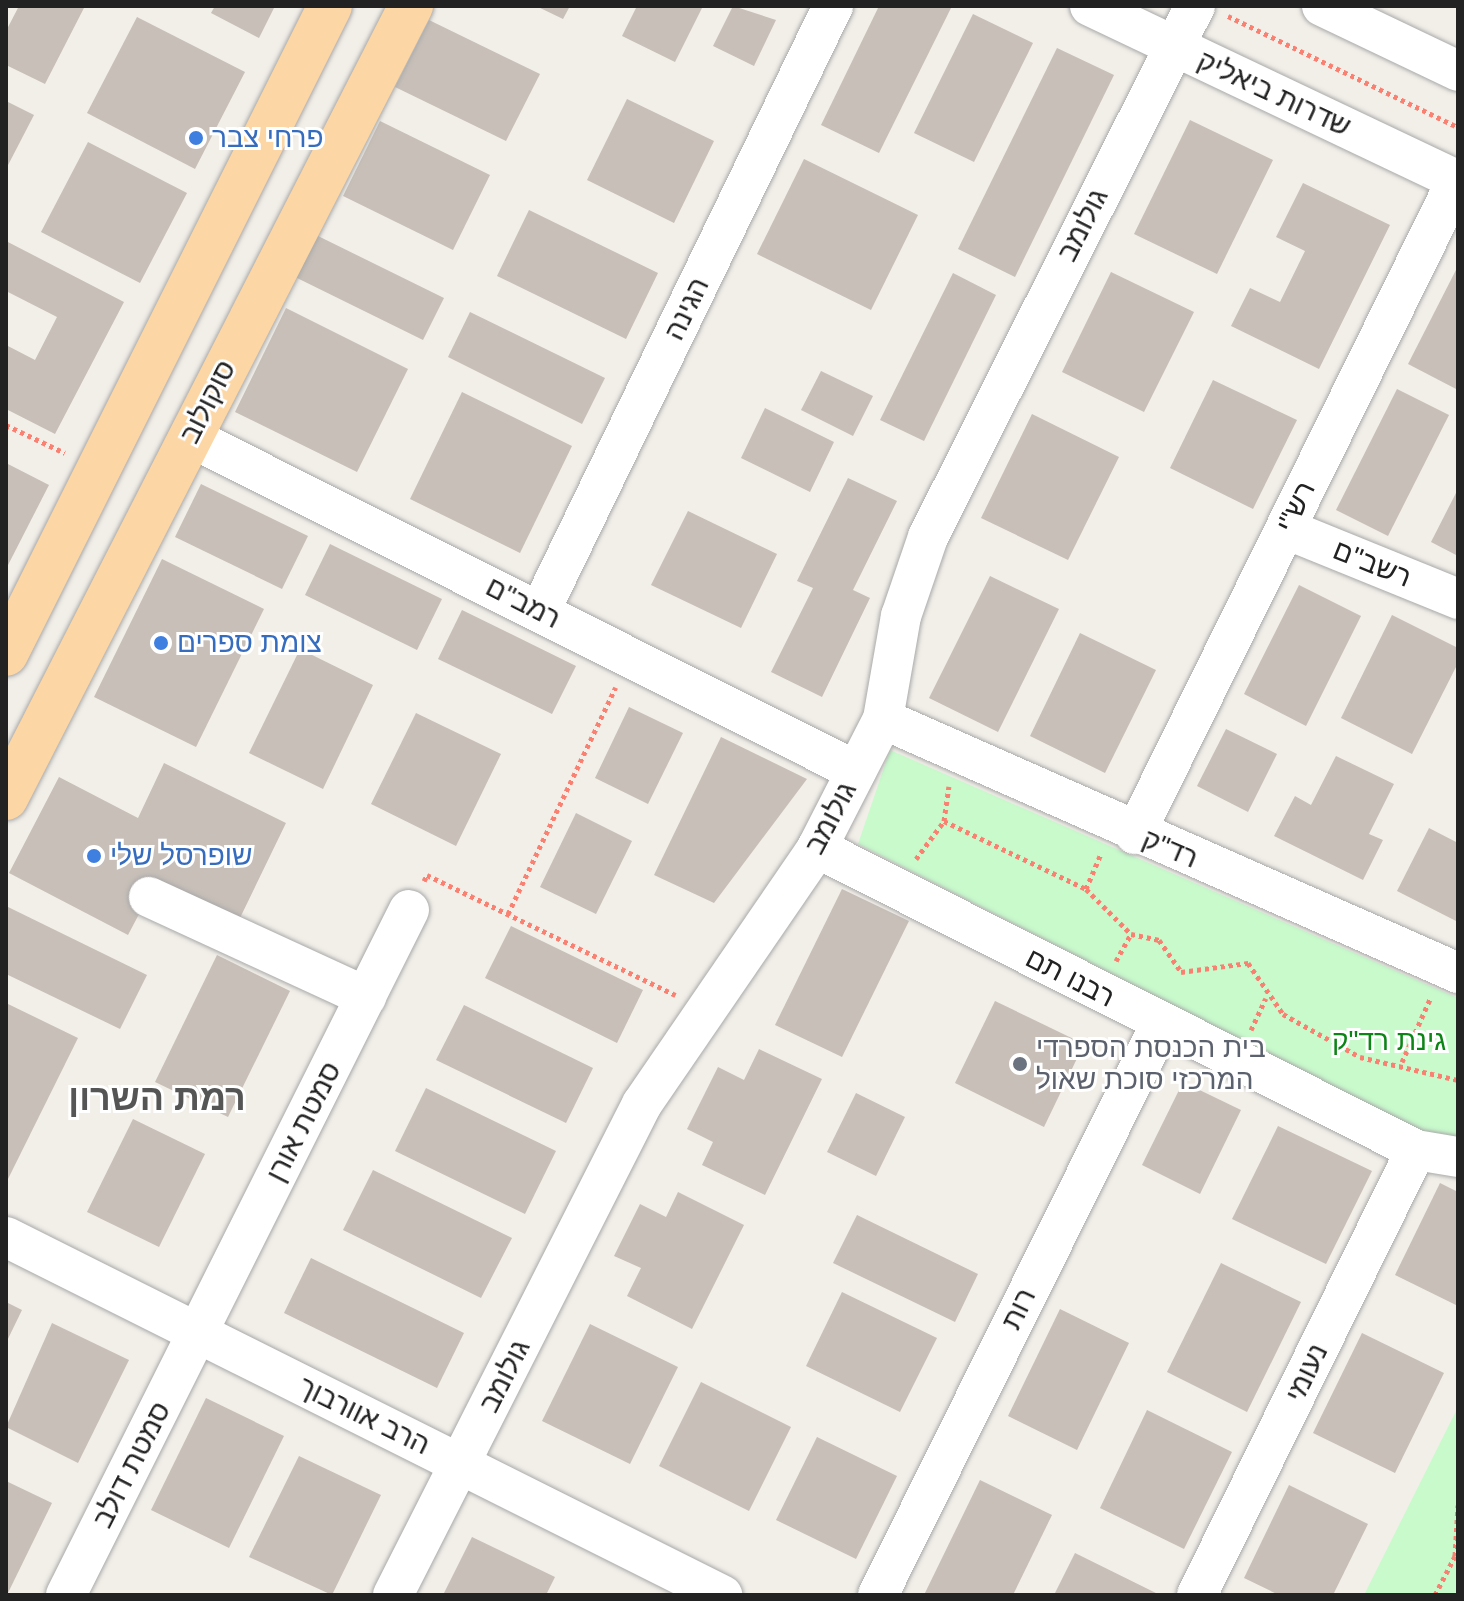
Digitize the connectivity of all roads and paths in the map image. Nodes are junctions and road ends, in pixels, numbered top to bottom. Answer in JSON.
{"nodes":[{"id":1,"x":330,"y":6,"type":"edge"},
{"id":2,"x":411,"y":6,"type":"edge"},
{"id":3,"x":833,"y":6,"type":"edge"},
{"id":4,"x":1090,"y":6,"type":"edge"},
{"id":5,"x":1322,"y":6,"type":"edge"},
{"id":6,"x":1208,"y":9,"type":"edge"},
{"id":7,"x":1175,"y":48,"type":"junction"},
{"id":8,"x":1458,"y":71,"type":"edge"},
{"id":9,"x":1458,"y":127,"type":"edge"},
{"id":10,"x":1458,"y":181,"type":"edge"},
{"id":11,"x":6,"y":425,"type":"edge"},
{"id":12,"x":190,"y":437,"type":"junction"},
{"id":13,"x":99,"y":468,"type":"junction"},
{"id":14,"x":1286,"y":529,"type":"junction"},
{"id":15,"x":1458,"y":599,"type":"edge"},
{"id":16,"x":540,"y":611,"type":"junction"},
{"id":17,"x":6,"y":654,"type":"edge"},
{"id":18,"x":631,"y":657,"type":"junction"},
{"id":19,"x":883,"y":719,"type":"junction"},
{"id":20,"x":856,"y":771,"type":"junction"},
{"id":21,"x":6,"y":798,"type":"edge"},
{"id":22,"x":1135,"y":834,"type":"junction"},
{"id":23,"x":817,"y":848,"type":"junction"},
{"id":24,"x":894,"y":888,"type":"junction"},
{"id":25,"x":149,"y":897,"type":"dead end"},
{"id":26,"x":409,"y":910,"type":"joint"},
{"id":27,"x":508,"y":914,"type":"junction"},
{"id":28,"x":1451,"y":970,"type":"edge"},
{"id":29,"x":366,"y":997,"type":"junction"},
{"id":30,"x":708,"y":1011,"type":"junction"},
{"id":31,"x":1161,"y":1024,"type":"junction"},
{"id":32,"x":1402,"y":1062,"type":"junction"},
{"id":33,"x":1458,"y":1080,"type":"edge"},
{"id":34,"x":1416,"y":1150,"type":"junction"},
{"id":35,"x":1458,"y":1157,"type":"edge"},
{"id":36,"x":6,"y":1237,"type":"edge"},
{"id":37,"x":199,"y":1334,"type":"junction"},
{"id":38,"x":460,"y":1464,"type":"junction"},
{"id":39,"x":1458,"y":1505,"type":"edge"},
{"id":40,"x":66,"y":1595,"type":"edge"},
{"id":41,"x":393,"y":1595,"type":"edge"},
{"id":42,"x":722,"y":1595,"type":"edge"},
{"id":43,"x":878,"y":1595,"type":"edge"},
{"id":44,"x":1197,"y":1595,"type":"edge"},
{"id":45,"x":1435,"y":1595,"type":"edge"}],
"edges":[{"from":1,"to":13,"type":"main road"},
{"from":2,"to":12,"type":"main road","name":"סוקולוב"},
{"from":3,"to":16,"type":"street","name":"הגינה"},
{"from":4,"to":7,"type":"street","name":"שדרות ביאליק"},
{"from":5,"to":8,"type":"street"},
{"from":6,"to":7,"type":"street","name":"גולומב"},
{"from":6,"to":9,"type":"path"},
{"from":7,"to":10,"type":"street","name":"שדרות ביאליק"},
{"from":7,"to":19,"type":"street","name":"גולומב"},
{"from":10,"to":14,"type":"street","name":"רש\"י"},
{"from":11,"to":13,"type":"path"},
{"from":12,"to":16,"type":"street","name":"רמב\"ם"},
{"from":12,"to":21,"type":"main road","name":"סוקולוב"},
{"from":13,"to":17,"type":"main road"},
{"from":14,"to":15,"type":"street","name":"רשב\"ם"},
{"from":14,"to":22,"type":"street","name":"רש\"י"},
{"from":16,"to":18,"type":"street","name":"רמב\"ם"},
{"from":18,"to":20,"type":"street","name":"רמב\"ם"},
{"from":18,"to":27,"type":"path"},
{"from":19,"to":20,"type":"street","name":"גולומב"},
{"from":19,"to":22,"type":"street","name":"רד\"ק"},
{"from":20,"to":23,"type":"street","name":"גולומב"},
{"from":22,"to":28,"type":"street","name":"רד\"ק"},
{"from":23,"to":24,"type":"street","name":"רבנו תם"},
{"from":23,"to":30,"type":"street","name":"גולומב"},
{"from":24,"to":31,"type":"street","name":"רבנו תם"},
{"from":24,"to":32,"type":"path"},
{"from":25,"to":29,"type":"street"},
{"from":26,"to":27,"type":"path"},
{"from":26,"to":29,"type":"street","name":"סמטת אורן"},
{"from":27,"to":30,"type":"path"},
{"from":28,"to":32,"type":"path"},
{"from":29,"to":37,"type":"street","name":"סמטת אורן"},
{"from":30,"to":38,"type":"street","name":"גולומב"},
{"from":31,"to":34,"type":"street","name":"רבנו תם"},
{"from":31,"to":43,"type":"street","name":"רות"},
{"from":32,"to":33,"type":"path"},
{"from":34,"to":35,"type":"street","name":"רבנו תם"},
{"from":34,"to":44,"type":"street","name":"נעומי"},
{"from":36,"to":37,"type":"street","name":"הרב אוורבוך"},
{"from":37,"to":38,"type":"street","name":"הרב אוורבוך"},
{"from":37,"to":40,"type":"street","name":"סמטת דולב"},
{"from":38,"to":41,"type":"street","name":"גולומב"},
{"from":38,"to":42,"type":"street","name":"הרב אוורבוך"},
{"from":39,"to":45,"type":"path"}]}
